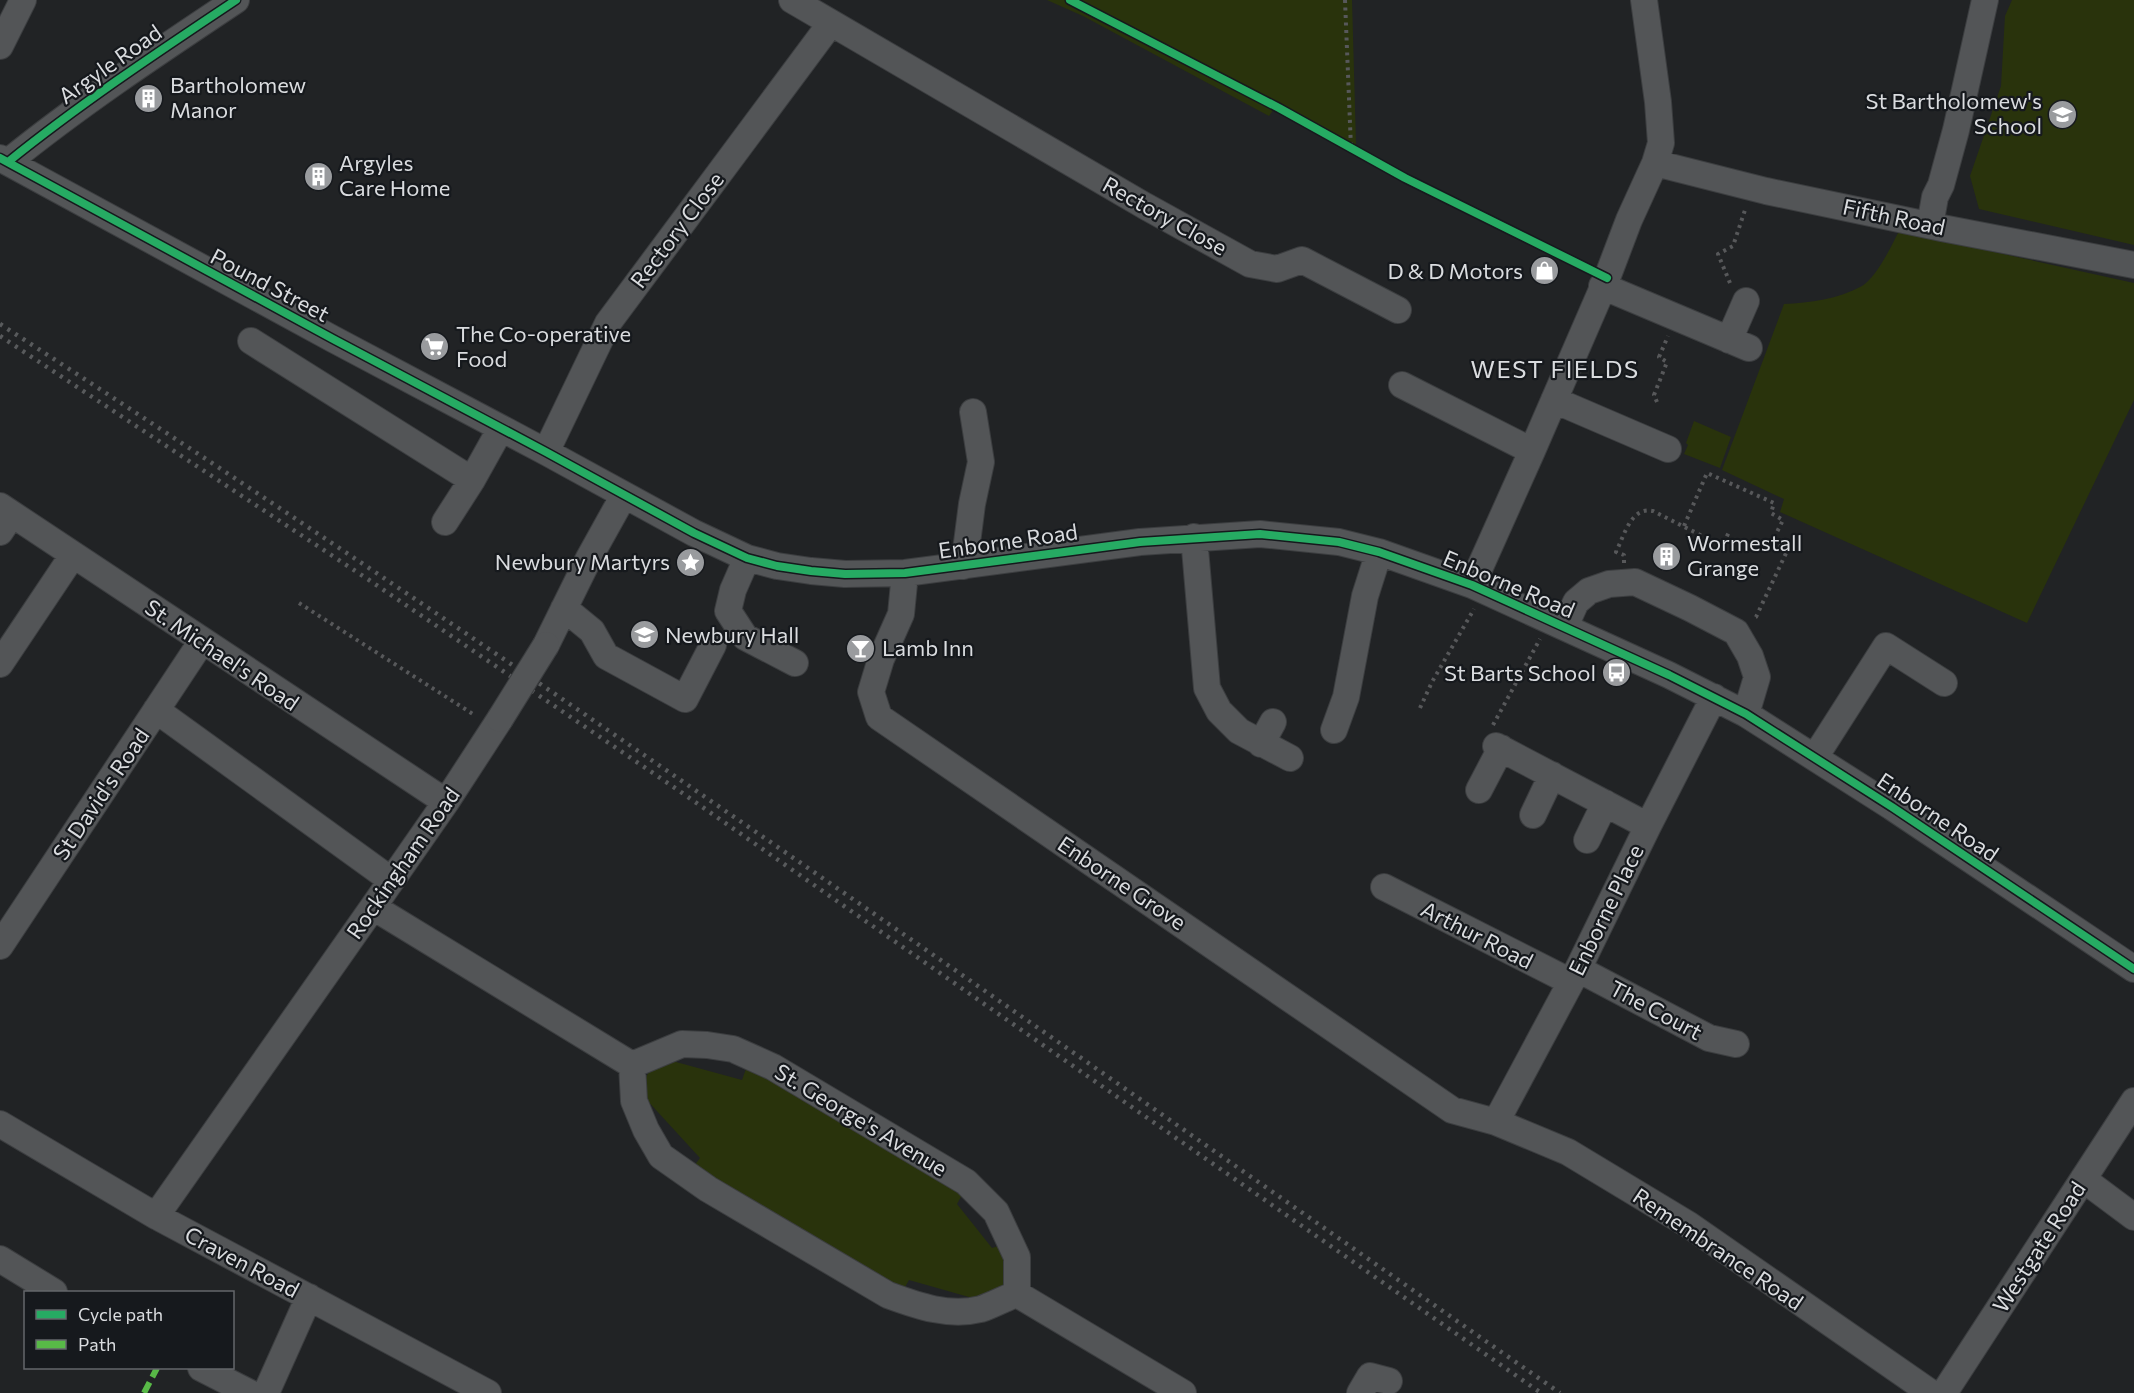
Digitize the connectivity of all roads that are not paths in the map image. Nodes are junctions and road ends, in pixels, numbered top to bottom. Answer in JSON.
{"nodes":[{"id":1,"x":23,"y":0,"type":"edge"},
{"id":2,"x":236,"y":0,"type":"edge"},
{"id":3,"x":792,"y":0,"type":"edge"},
{"id":4,"x":1644,"y":0,"type":"edge"},
{"id":5,"x":1985,"y":0,"type":"edge"},
{"id":6,"x":831,"y":23,"type":"junction"},
{"id":7,"x":0,"y":46,"type":"edge"},
{"id":8,"x":4,"y":160,"type":"edge"},
{"id":9,"x":1655,"y":163,"type":"junction"},
{"id":10,"x":1930,"y":225,"type":"junction"},
{"id":11,"x":2134,"y":265,"type":"edge"},
{"id":12,"x":1602,"y":286,"type":"junction"},
{"id":13,"x":1738,"y":292,"type":"road end"},
{"id":14,"x":1398,"y":310,"type":"dead end"},
{"id":15,"x":251,"y":341,"type":"dead end"},
{"id":16,"x":1402,"y":385,"type":"dead end"},
{"id":17,"x":1554,"y":400,"type":"junction"},
{"id":18,"x":973,"y":412,"type":"dead end"},
{"id":19,"x":501,"y":428,"type":"junction"},
{"id":20,"x":535,"y":446,"type":"junction"},
{"id":21,"x":1668,"y":449,"type":"dead end"},
{"id":22,"x":1532,"y":452,"type":"junction"},
{"id":23,"x":472,"y":480,"type":"junction"},
{"id":24,"x":624,"y":495,"type":"junction"},
{"id":25,"x":4,"y":517,"type":"edge"},
{"id":26,"x":445,"y":522,"type":"dead end"},
{"id":27,"x":1194,"y":537,"type":"junction"},
{"id":28,"x":1379,"y":552,"type":"junction"},
{"id":29,"x":73,"y":555,"type":"junction"},
{"id":30,"x":747,"y":558,"type":"junction"},
{"id":31,"x":964,"y":566,"type":"junction"},
{"id":32,"x":905,"y":573,"type":"junction"},
{"id":33,"x":1478,"y":588,"type":"junction"},
{"id":34,"x":564,"y":608,"type":"junction"},
{"id":35,"x":1557,"y":623,"type":"junction"},
{"id":36,"x":8,"y":636,"type":"edge"},
{"id":37,"x":202,"y":641,"type":"junction"},
{"id":38,"x":713,"y":645,"type":"dead end"},
{"id":39,"x":795,"y":663,"type":"dead end"},
{"id":40,"x":0,"y":664,"type":"edge"},
{"id":41,"x":1944,"y":683,"type":"dead end"},
{"id":42,"x":1714,"y":697,"type":"junction"},
{"id":43,"x":156,"y":710,"type":"junction"},
{"id":44,"x":1746,"y":714,"type":"junction"},
{"id":45,"x":1334,"y":730,"type":"dead end"},
{"id":46,"x":1815,"y":757,"type":"junction"},
{"id":47,"x":1290,"y":758,"type":"dead end"},
{"id":48,"x":1552,"y":775,"type":"junction"},
{"id":49,"x":1479,"y":790,"type":"dead end"},
{"id":50,"x":446,"y":802,"type":"junction"},
{"id":51,"x":1605,"y":803,"type":"junction"},
{"id":52,"x":1533,"y":815,"type":"dead end"},
{"id":53,"x":1648,"y":826,"type":"junction"},
{"id":54,"x":1587,"y":840,"type":"dead end"},
{"id":55,"x":391,"y":880,"type":"junction"},
{"id":56,"x":1384,"y":887,"type":"dead end"},
{"id":57,"x":373,"y":907,"type":"junction"},
{"id":58,"x":0,"y":946,"type":"edge"},
{"id":59,"x":2134,"y":969,"type":"edge"},
{"id":60,"x":1574,"y":976,"type":"junction"},
{"id":61,"x":1736,"y":1044,"type":"dead end"},
{"id":62,"x":632,"y":1065,"type":"junction"},
{"id":63,"x":2134,"y":1101,"type":"edge"},
{"id":64,"x":1496,"y":1122,"type":"junction"},
{"id":65,"x":0,"y":1124,"type":"edge"},
{"id":66,"x":2083,"y":1179,"type":"junction"},
{"id":67,"x":156,"y":1216,"type":"junction"},
{"id":68,"x":2134,"y":1217,"type":"edge"},
{"id":69,"x":0,"y":1259,"type":"edge"},
{"id":70,"x":51,"y":1291,"type":"edge"},
{"id":71,"x":1017,"y":1294,"type":"junction"},
{"id":72,"x":309,"y":1297,"type":"junction"},
{"id":73,"x":203,"y":1369,"type":"edge"},
{"id":74,"x":1389,"y":1381,"type":"dead end"},
{"id":75,"x":250,"y":1393,"type":"edge"},
{"id":76,"x":266,"y":1393,"type":"edge"},
{"id":77,"x":488,"y":1393,"type":"edge"},
{"id":78,"x":1183,"y":1393,"type":"edge"},
{"id":79,"x":1360,"y":1393,"type":"edge"},
{"id":80,"x":1931,"y":1393,"type":"edge"},
{"id":81,"x":1944,"y":1393,"type":"edge"}],
"edges":[{"from":1,"to":7,"type":"street"},
{"from":2,"to":8,"type":"street","name":"Argyle Road"},
{"from":3,"to":6,"type":"street","name":"Rectory Close"},
{"from":4,"to":9,"type":"street"},
{"from":5,"to":10,"type":"street"},
{"from":6,"to":14,"type":"street","name":"Rectory Close"},
{"from":6,"to":20,"type":"street","name":"Rectory Close"},
{"from":8,"to":19,"type":"street","name":"Pound Street"},
{"from":9,"to":10,"type":"street","name":"Fifth Road"},
{"from":9,"to":12,"type":"street"},
{"from":10,"to":11,"type":"street","name":"Fifth Road"},
{"from":12,"to":13,"type":"street"},
{"from":12,"to":17,"type":"street"},
{"from":15,"to":23,"type":"street"},
{"from":16,"to":22,"type":"street"},
{"from":17,"to":21,"type":"street"},
{"from":17,"to":22,"type":"street"},
{"from":18,"to":31,"type":"street"},
{"from":19,"to":20,"type":"street","name":"Pound Street"},
{"from":19,"to":23,"type":"street"},
{"from":20,"to":24,"type":"street","name":"Enborne Road"},
{"from":22,"to":33,"type":"street"},
{"from":23,"to":26,"type":"street"},
{"from":24,"to":30,"type":"street","name":"Enborne Road"},
{"from":24,"to":34,"type":"street","name":"Rockingham Road"},
{"from":25,"to":29,"type":"street","name":"St. Michael's Road"},
{"from":27,"to":28,"type":"street","name":"Enborne Road"},
{"from":27,"to":31,"type":"street","name":"Enborne Road"},
{"from":27,"to":47,"type":"street"},
{"from":28,"to":33,"type":"street","name":"Enborne Road"},
{"from":28,"to":45,"type":"street"},
{"from":29,"to":36,"type":"street"},
{"from":29,"to":37,"type":"street","name":"St. Michael's Road"},
{"from":30,"to":32,"type":"street","name":"Enborne Road"},
{"from":30,"to":39,"type":"street"},
{"from":31,"to":32,"type":"street","name":"Enborne Road"},
{"from":32,"to":64,"type":"street","name":"Enborne Grove"},
{"from":33,"to":35,"type":"street","name":"Enborne Road"},
{"from":34,"to":38,"type":"street"},
{"from":34,"to":50,"type":"street","name":"Rockingham Road","bridge":true},
{"from":35,"to":42,"type":"street","name":"Enborne Road"},
{"from":35,"to":44,"type":"street"},
{"from":36,"to":40,"type":"street"},
{"from":37,"to":43,"type":"street","name":"St David's Road"},
{"from":37,"to":50,"type":"street","name":"St. Michael's Road"},
{"from":41,"to":46,"type":"street"},
{"from":42,"to":44,"type":"street","name":"Enborne Road"},
{"from":42,"to":53,"type":"street","name":"Enborne Place"},
{"from":43,"to":55,"type":"street"},
{"from":43,"to":58,"type":"street","name":"St David's Road"},
{"from":44,"to":46,"type":"street","name":"Enborne Road"},
{"from":46,"to":59,"type":"street","name":"Enborne Road"},
{"from":48,"to":49,"type":"street"},
{"from":48,"to":51,"type":"street"},
{"from":48,"to":52,"type":"street"},
{"from":50,"to":55,"type":"street","name":"Rockingham Road"},
{"from":51,"to":53,"type":"street"},
{"from":51,"to":54,"type":"street"},
{"from":53,"to":60,"type":"street","name":"Enborne Place"},
{"from":55,"to":57,"type":"street","name":"Rockingham Road"},
{"from":56,"to":60,"type":"street","name":"Arthur Road"},
{"from":57,"to":62,"type":"street"},
{"from":57,"to":67,"type":"street","name":"Rockingham Road"},
{"from":60,"to":61,"type":"street","name":"The Court"},
{"from":60,"to":64,"type":"street","name":"Enborne Place"},
{"from":62,"to":71,"type":"street"},
{"from":62,"to":71,"type":"street","name":"St. George's Avenue"},
{"from":63,"to":66,"type":"street","name":"Westgate Road"},
{"from":64,"to":80,"type":"street","name":"Remembrance Road"},
{"from":65,"to":67,"type":"street","name":"Craven Road"},
{"from":66,"to":68,"type":"street"},
{"from":66,"to":81,"type":"street","name":"Westgate Road"},
{"from":67,"to":72,"type":"street","name":"Craven Road"},
{"from":69,"to":70,"type":"street"},
{"from":71,"to":78,"type":"street"},
{"from":72,"to":76,"type":"street"},
{"from":72,"to":77,"type":"street","name":"Craven Road"},
{"from":73,"to":75,"type":"street"},
{"from":74,"to":79,"type":"street"}]}
